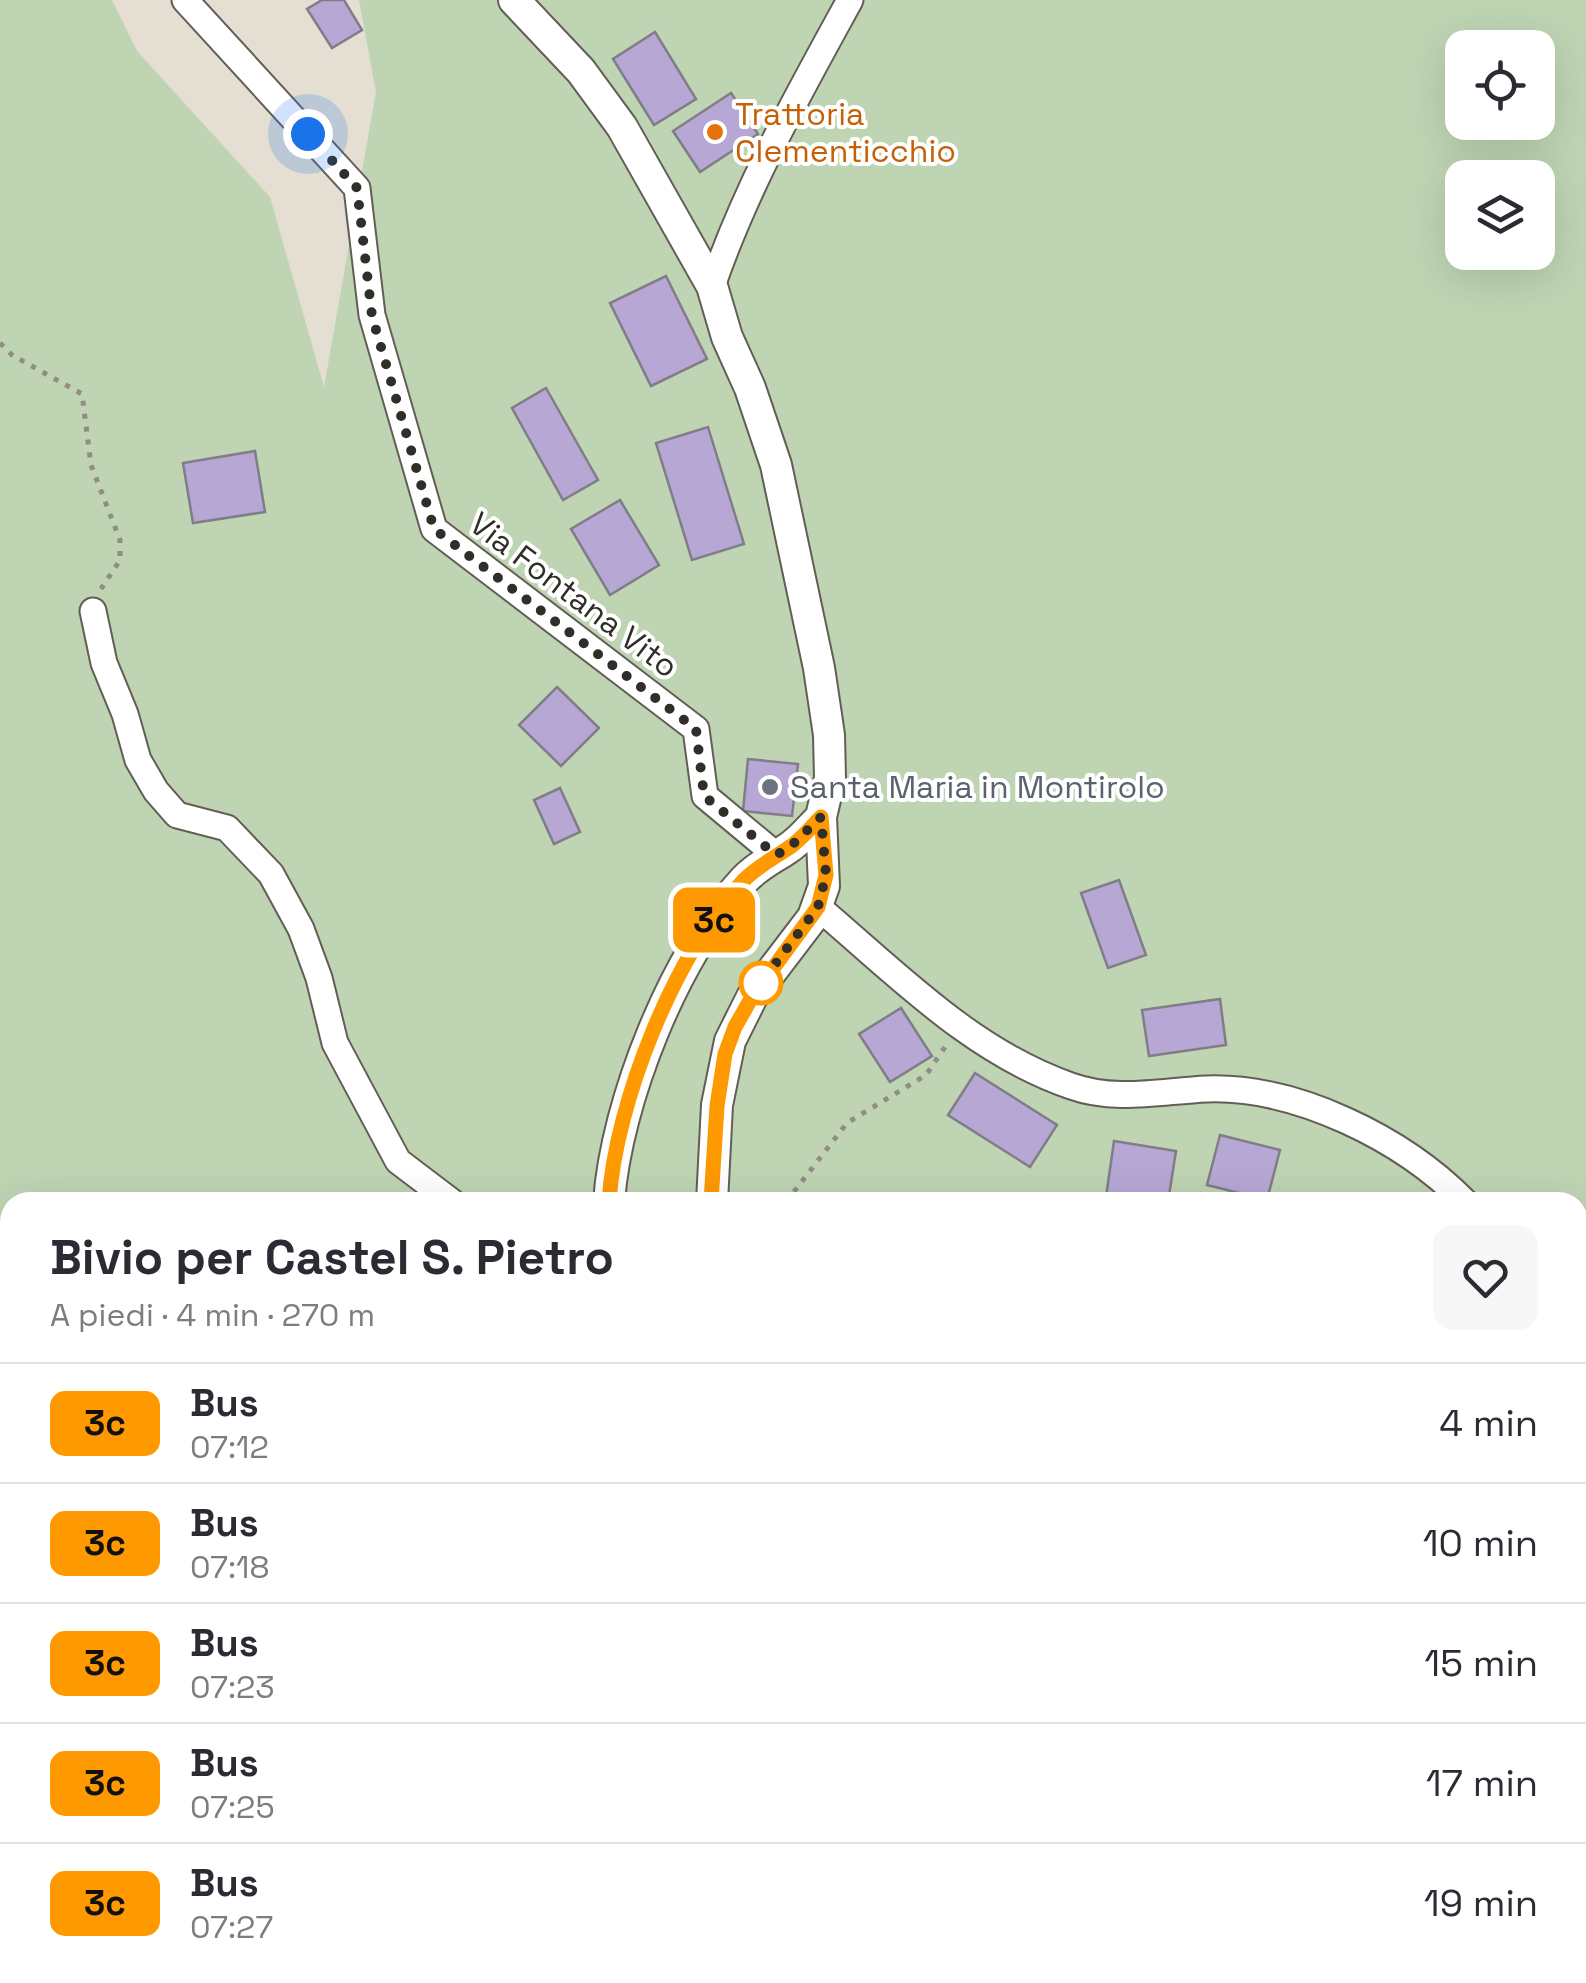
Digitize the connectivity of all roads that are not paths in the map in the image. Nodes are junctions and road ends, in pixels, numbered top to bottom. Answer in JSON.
{"nodes":[{"id":1,"x":185,"y":0,"type":"edge"},
{"id":2,"x":514,"y":0,"type":"edge"},
{"id":3,"x":850,"y":0,"type":"edge"},
{"id":4,"x":712,"y":286,"type":"junction"},
{"id":5,"x":94,"y":611,"type":"road end"},
{"id":6,"x":821,"y":817,"type":"junction"},
{"id":7,"x":776,"y":855,"type":"junction"},
{"id":8,"x":818,"y":907,"type":"junction"},
{"id":9,"x":439,"y":1192,"type":"edge"},
{"id":10,"x":607,"y":1192,"type":"edge"},
{"id":11,"x":713,"y":1192,"type":"edge"},
{"id":12,"x":1453,"y":1192,"type":"edge"}],
"edges":[{"from":1,"to":7,"type":"street","name":"Via Fontana Vito"},
{"from":2,"to":4,"type":"street"},
{"from":3,"to":4,"type":"street"},
{"from":4,"to":6,"type":"street"},
{"from":5,"to":9,"type":"street"},
{"from":6,"to":7,"type":"street"},
{"from":6,"to":8,"type":"street"},
{"from":7,"to":10,"type":"street"},
{"from":8,"to":11,"type":"street"},
{"from":8,"to":12,"type":"street"}]}
